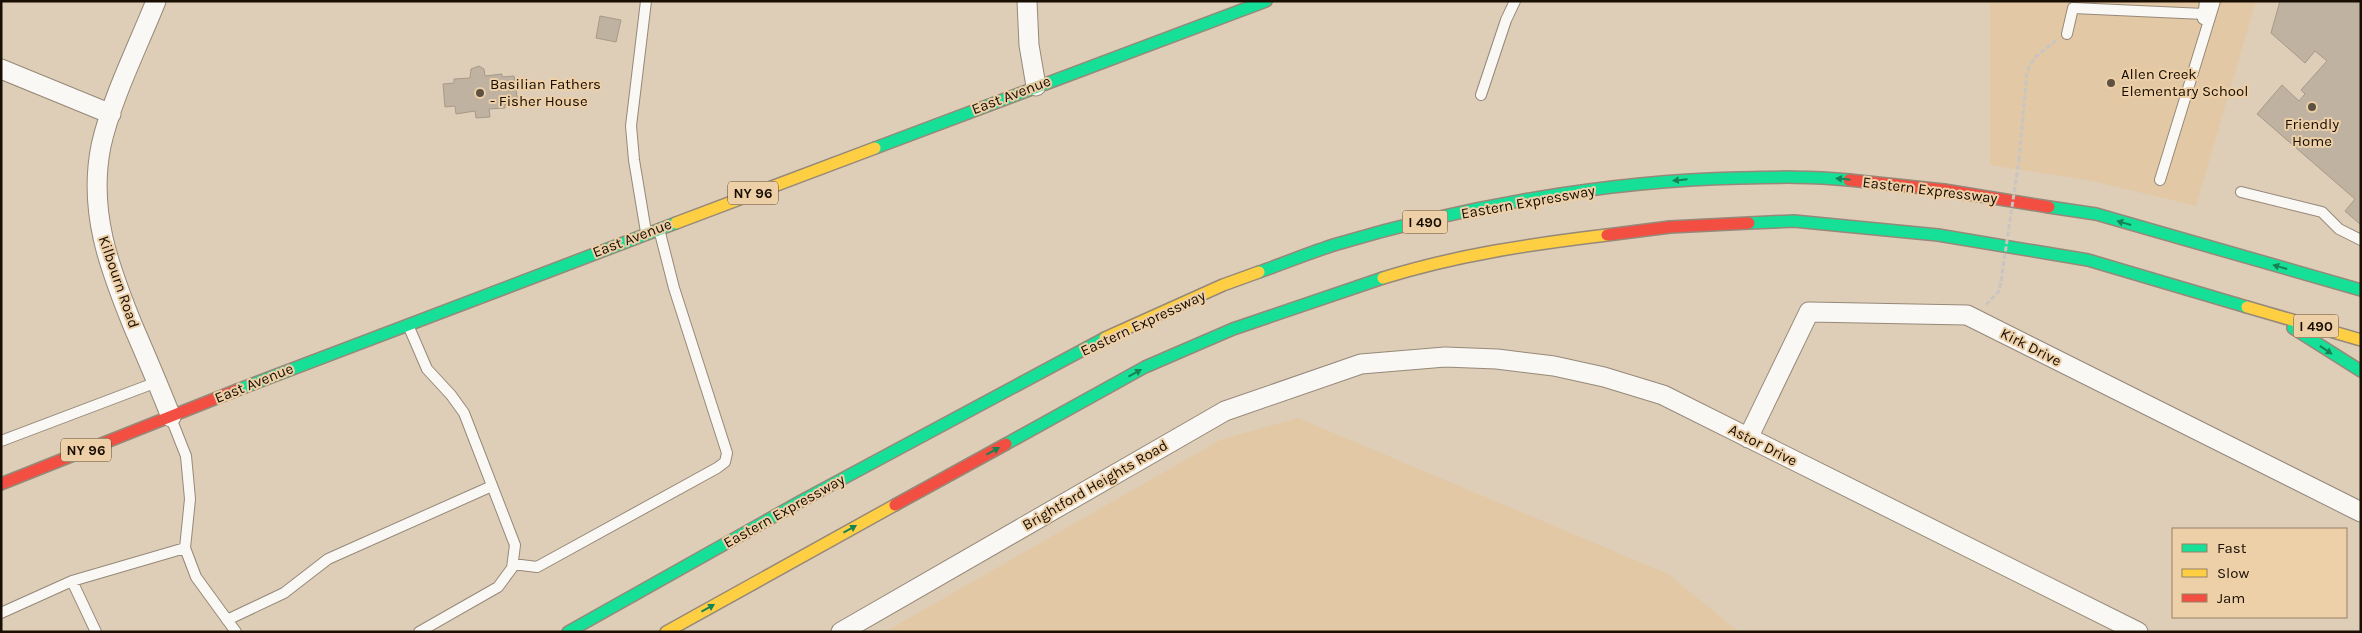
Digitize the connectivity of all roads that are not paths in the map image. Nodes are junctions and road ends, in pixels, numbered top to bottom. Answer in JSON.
{"nodes":[{"id":1,"x":156,"y":1,"type":"edge"},
{"id":2,"x":646,"y":1,"type":"edge"},
{"id":3,"x":1027,"y":1,"type":"edge"},
{"id":4,"x":1266,"y":1,"type":"edge"},
{"id":5,"x":1515,"y":1,"type":"edge"},
{"id":6,"x":2205,"y":1,"type":"edge"},
{"id":7,"x":2215,"y":1,"type":"edge"},
{"id":8,"x":2204,"y":14,"type":"junction"},
{"id":9,"x":2066,"y":34,"type":"road end"},
{"id":10,"x":2202,"y":43,"type":"junction"},
{"id":11,"x":1,"y":69,"type":"edge"},
{"id":12,"x":1036,"y":86,"type":"junction"},
{"id":13,"x":1481,"y":95,"type":"dead end"},
{"id":14,"x":111,"y":114,"type":"junction"},
{"id":15,"x":2160,"y":180,"type":"dead end"},
{"id":16,"x":2241,"y":192,"type":"dead end"},
{"id":17,"x":658,"y":228,"type":"junction"},
{"id":18,"x":646,"y":233,"type":"junction"},
{"id":19,"x":2361,"y":240,"type":"edge"},
{"id":20,"x":2305,"y":275,"type":"junction"},
{"id":21,"x":2361,"y":281,"type":"edge"},
{"id":22,"x":2361,"y":290,"type":"edge"},
{"id":23,"x":2272,"y":312,"type":"junction"},
{"id":24,"x":407,"y":323,"type":"junction"},
{"id":25,"x":2361,"y":340,"type":"edge"},
{"id":26,"x":1360,"y":364,"type":"joint"},
{"id":27,"x":2361,"y":372,"type":"edge"},
{"id":28,"x":157,"y":382,"type":"junction"},
{"id":29,"x":171,"y":417,"type":"junction"},
{"id":30,"x":1748,"y":438,"type":"junction"},
{"id":31,"x":1,"y":441,"type":"edge"},
{"id":32,"x":1,"y":484,"type":"edge"},
{"id":33,"x":492,"y":486,"type":"junction"},
{"id":34,"x":2361,"y":512,"type":"edge"},
{"id":35,"x":185,"y":548,"type":"junction"},
{"id":36,"x":512,"y":564,"type":"junction"},
{"id":37,"x":72,"y":582,"type":"junction"},
{"id":38,"x":1,"y":614,"type":"edge"},
{"id":39,"x":227,"y":620,"type":"junction"},
{"id":40,"x":96,"y":632,"type":"edge"},
{"id":41,"x":236,"y":632,"type":"edge"},
{"id":42,"x":420,"y":632,"type":"edge"},
{"id":43,"x":568,"y":632,"type":"edge"},
{"id":44,"x":666,"y":632,"type":"edge"},
{"id":45,"x":841,"y":632,"type":"edge"},
{"id":46,"x":2138,"y":632,"type":"edge"}],
"edges":[{"from":1,"to":14,"type":"street","name":"Kilbourn Road"},
{"from":2,"to":18,"type":"lane"},
{"from":3,"to":12,"type":"street"},
{"from":4,"to":12,"type":"main road","name":"East Avenue","number":"NY 96"},
{"from":5,"to":13,"type":"lane"},
{"from":6,"to":8,"type":"lane"},
{"from":7,"to":10,"type":"lane"},
{"from":8,"to":9,"type":"lane"},
{"from":8,"to":10,"type":"lane"},
{"from":10,"to":15,"type":"lane"},
{"from":11,"to":14,"type":"street"},
{"from":12,"to":17,"type":"main road","name":"East Avenue","number":"NY 96"},
{"from":14,"to":28,"type":"street","name":"Kilbourn Road"},
{"from":16,"to":19,"type":"lane"},
{"from":17,"to":18,"type":"main road","name":"East Avenue","number":"NY 96"},
{"from":17,"to":36,"type":"lane"},
{"from":18,"to":24,"type":"main road","name":"East Avenue","number":"NY 96"},
{"from":20,"to":21,"type":"main road"},
{"from":20,"to":22,"type":"main road","name":"Eastern Expressway","number":"I 490"},
{"from":20,"to":43,"type":"main road","name":"Eastern Expressway","number":"I 490","one_way":true},
{"from":23,"to":25,"type":"main road","number":"I 490"},
{"from":23,"to":27,"type":"main road","one_way":true},
{"from":44,"to":23,"type":"main road","number":"I 490","one_way":true},
{"from":24,"to":29,"type":"main road","name":"East Avenue","number":"NY 96"},
{"from":24,"to":33,"type":"lane"},
{"from":26,"to":30,"type":"street","name":"Astor Drive"},
{"from":26,"to":45,"type":"street","name":"Brightford Heights Road"},
{"from":28,"to":29,"type":"street","name":"Kilbourn Road"},
{"from":28,"to":31,"type":"lane"},
{"from":29,"to":32,"type":"main road","name":"East Avenue","number":"NY 96"},
{"from":29,"to":35,"type":"lane"},
{"from":30,"to":34,"type":"street","name":"Kirk Drive"},
{"from":30,"to":46,"type":"street","name":"Astor Drive"},
{"from":33,"to":36,"type":"lane"},
{"from":33,"to":39,"type":"lane"},
{"from":35,"to":37,"type":"lane"},
{"from":35,"to":39,"type":"lane"},
{"from":36,"to":42,"type":"lane"},
{"from":37,"to":38,"type":"lane"},
{"from":37,"to":40,"type":"lane"},
{"from":39,"to":41,"type":"lane"}]}
